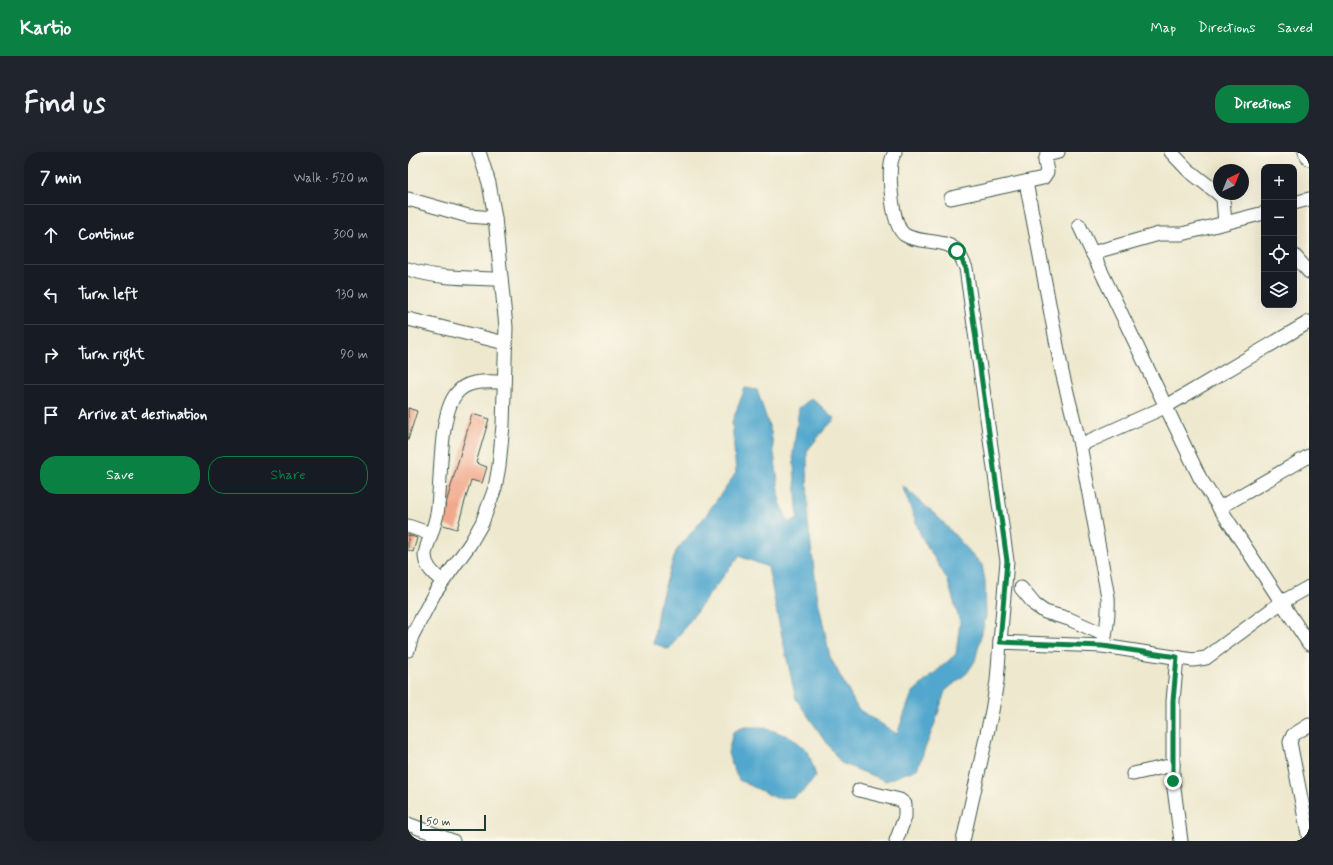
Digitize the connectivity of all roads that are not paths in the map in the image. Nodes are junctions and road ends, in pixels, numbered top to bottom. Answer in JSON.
{"nodes":[{"id":1,"x":479,"y":152,"type":"edge"},
{"id":2,"x":894,"y":152,"type":"edge"},
{"id":3,"x":1058,"y":152,"type":"edge"},
{"id":4,"x":1171,"y":152,"type":"edge"},
{"id":5,"x":1305,"y":152,"type":"edge"},
{"id":6,"x":1309,"y":158,"type":"edge"},
{"id":7,"x":1026,"y":182,"type":"junction"},
{"id":8,"x":1213,"y":189,"type":"edge"},
{"id":9,"x":951,"y":198,"type":"dead end"},
{"id":10,"x":408,"y":199,"type":"edge"},
{"id":11,"x":1309,"y":199,"type":"edge"},
{"id":12,"x":1223,"y":200,"type":"edge"},
{"id":13,"x":1297,"y":202,"type":"edge"},
{"id":14,"x":495,"y":218,"type":"junction"},
{"id":15,"x":1261,"y":218,"type":"edge"},
{"id":16,"x":1225,"y":223,"type":"junction"},
{"id":17,"x":1079,"y":225,"type":"dead end"},
{"id":18,"x":1092,"y":253,"type":"junction"},
{"id":19,"x":1297,"y":258,"type":"edge"},
{"id":20,"x":408,"y":269,"type":"edge"},
{"id":21,"x":1309,"y":272,"type":"edge"},
{"id":22,"x":501,"y":279,"type":"junction"},
{"id":23,"x":408,"y":319,"type":"edge"},
{"id":24,"x":1309,"y":322,"type":"edge"},
{"id":25,"x":505,"y":343,"type":"junction"},
{"id":26,"x":504,"y":382,"type":"junction"},
{"id":27,"x":1165,"y":407,"type":"junction"},
{"id":28,"x":1080,"y":445,"type":"junction"},
{"id":29,"x":1309,"y":456,"type":"edge"},
{"id":30,"x":1219,"y":508,"type":"junction"},
{"id":31,"x":408,"y":526,"type":"edge"},
{"id":32,"x":431,"y":534,"type":"junction"},
{"id":33,"x":443,"y":581,"type":"junction"},
{"id":34,"x":1309,"y":587,"type":"edge"},
{"id":35,"x":1021,"y":588,"type":"dead end"},
{"id":36,"x":1282,"y":602,"type":"junction"},
{"id":37,"x":1104,"y":641,"type":"junction"},
{"id":38,"x":1000,"y":642,"type":"junction"},
{"id":39,"x":1309,"y":644,"type":"edge"},
{"id":40,"x":408,"y":650,"type":"edge"},
{"id":41,"x":1177,"y":657,"type":"junction"},
{"id":42,"x":1309,"y":725,"type":"edge"},
{"id":43,"x":1173,"y":765,"type":"junction"},
{"id":44,"x":1134,"y":774,"type":"dead end"},
{"id":45,"x":858,"y":790,"type":"dead end"},
{"id":46,"x":408,"y":824,"type":"edge"},
{"id":47,"x":1309,"y":840,"type":"edge"},
{"id":48,"x":453,"y":841,"type":"edge"},
{"id":49,"x":896,"y":841,"type":"edge"},
{"id":50,"x":963,"y":841,"type":"edge"},
{"id":51,"x":1181,"y":841,"type":"edge"}],
"edges":[{"from":1,"to":14,"type":"street"},
{"from":2,"to":38,"type":"street"},
{"from":3,"to":7,"type":"street"},
{"from":4,"to":8,"type":"street"},
{"from":5,"to":6,"type":"street"},
{"from":7,"to":9,"type":"street"},
{"from":7,"to":28,"type":"street"},
{"from":10,"to":14,"type":"street"},
{"from":11,"to":13,"type":"street"},
{"from":12,"to":16,"type":"street"},
{"from":14,"to":22,"type":"street"},
{"from":15,"to":16,"type":"street"},
{"from":16,"to":18,"type":"street"},
{"from":17,"to":18,"type":"street"},
{"from":18,"to":27,"type":"street"},
{"from":19,"to":21,"type":"street"},
{"from":20,"to":22,"type":"street"},
{"from":22,"to":25,"type":"street"},
{"from":23,"to":25,"type":"street"},
{"from":24,"to":27,"type":"street"},
{"from":25,"to":26,"type":"street"},
{"from":26,"to":32,"type":"street"},
{"from":26,"to":33,"type":"street"},
{"from":27,"to":28,"type":"street"},
{"from":27,"to":30,"type":"street"},
{"from":28,"to":37,"type":"street"},
{"from":29,"to":30,"type":"street"},
{"from":30,"to":36,"type":"street"},
{"from":31,"to":32,"type":"street"},
{"from":32,"to":33,"type":"street"},
{"from":33,"to":40,"type":"street"},
{"from":34,"to":36,"type":"street"},
{"from":35,"to":37,"type":"street"},
{"from":36,"to":39,"type":"street"},
{"from":36,"to":41,"type":"street"},
{"from":37,"to":38,"type":"street"},
{"from":37,"to":41,"type":"street"},
{"from":38,"to":50,"type":"street"},
{"from":41,"to":43,"type":"street"},
{"from":42,"to":47,"type":"street"},
{"from":43,"to":44,"type":"street"},
{"from":43,"to":51,"type":"street"},
{"from":45,"to":49,"type":"street"},
{"from":46,"to":48,"type":"street"}]}
